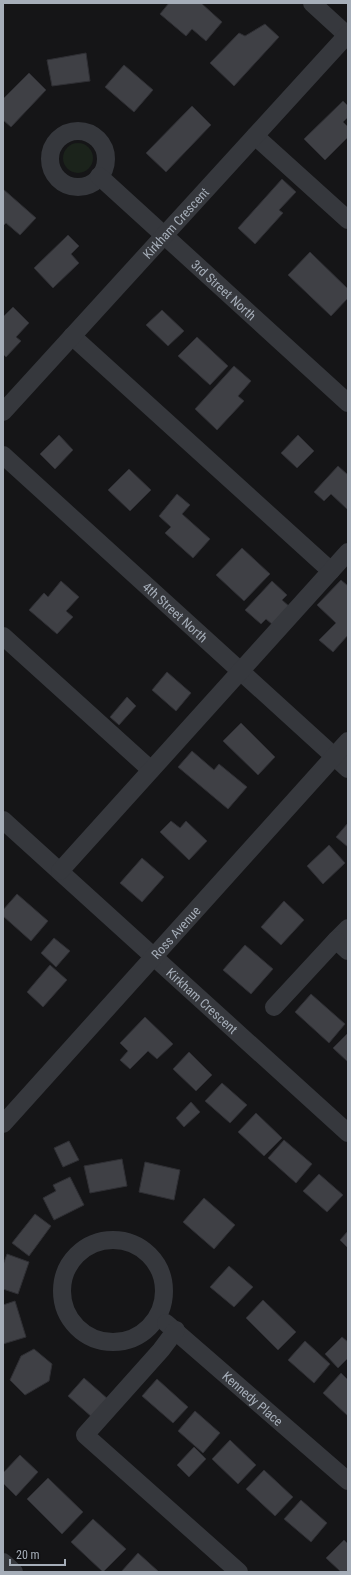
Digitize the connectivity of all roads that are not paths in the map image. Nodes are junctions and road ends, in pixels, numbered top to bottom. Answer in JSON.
{"nodes":[{"id":1,"x":312,"y":3,"type":"edge"},
{"id":2,"x":348,"y":35,"type":"edge"},
{"id":3,"x":255,"y":136,"type":"junction"},
{"id":4,"x":99,"y":176,"type":"dead end"},
{"id":5,"x":348,"y":220,"type":"edge"},
{"id":6,"x":164,"y":236,"type":"junction"},
{"id":7,"x":72,"y":336,"type":"junction"},
{"id":8,"x":348,"y":403,"type":"edge"},
{"id":9,"x":3,"y":412,"type":"edge"},
{"id":10,"x":3,"y":455,"type":"edge"},
{"id":11,"x":348,"y":552,"type":"edge"},
{"id":12,"x":331,"y":571,"type":"junction"},
{"id":13,"x":3,"y":636,"type":"edge"},
{"id":14,"x":240,"y":672,"type":"junction"},
{"id":15,"x":348,"y":741,"type":"edge"},
{"id":16,"x":335,"y":756,"type":"junction"},
{"id":17,"x":348,"y":769,"type":"edge"},
{"id":18,"x":151,"y":770,"type":"junction"},
{"id":19,"x":3,"y":820,"type":"edge"},
{"id":20,"x":60,"y":871,"type":"junction"},
{"id":21,"x":344,"y":940,"type":"edge"},
{"id":22,"x":154,"y":956,"type":"junction"},
{"id":23,"x":274,"y":1007,"type":"dead end"},
{"id":24,"x":3,"y":1124,"type":"edge"},
{"id":25,"x":348,"y":1134,"type":"edge"},
{"id":26,"x":157,"y":1316,"type":"junction"},
{"id":27,"x":176,"y":1330,"type":"junction"},
{"id":28,"x":348,"y":1481,"type":"edge"},
{"id":29,"x":239,"y":1572,"type":"edge"}],
"edges":[{"from":1,"to":2,"type":"street"},
{"from":2,"to":3,"type":"street","name":"Kirkham Crescent"},
{"from":3,"to":5,"type":"street"},
{"from":3,"to":6,"type":"street","name":"Kirkham Crescent"},
{"from":4,"to":6,"type":"street","name":"3rd Street North"},
{"from":6,"to":7,"type":"street","name":"Kirkham Crescent"},
{"from":6,"to":8,"type":"street","name":"3rd Street North"},
{"from":7,"to":9,"type":"street","name":"Kirkham Crescent"},
{"from":7,"to":12,"type":"street"},
{"from":10,"to":14,"type":"street","name":"4th Street North"},
{"from":11,"to":12,"type":"street"},
{"from":12,"to":14,"type":"street"},
{"from":13,"to":18,"type":"street"},
{"from":14,"to":16,"type":"street","name":"4th Street North"},
{"from":14,"to":18,"type":"street"},
{"from":15,"to":16,"type":"street","name":"Ross Avenue"},
{"from":16,"to":17,"type":"street","name":"4th Street North"},
{"from":16,"to":22,"type":"street","name":"Ross Avenue"},
{"from":18,"to":20,"type":"street"},
{"from":19,"to":20,"type":"street","name":"Kirkham Crescent"},
{"from":20,"to":22,"type":"street","name":"Kirkham Crescent"},
{"from":21,"to":23,"type":"street"},
{"from":22,"to":24,"type":"street","name":"Ross Avenue"},
{"from":22,"to":25,"type":"street","name":"Kirkham Crescent"},
{"from":26,"to":26,"type":"street"},
{"from":26,"to":27,"type":"street","name":"Kennedy Place"},
{"from":27,"to":28,"type":"street","name":"Kennedy Place"},
{"from":27,"to":29,"type":"street"}]}
